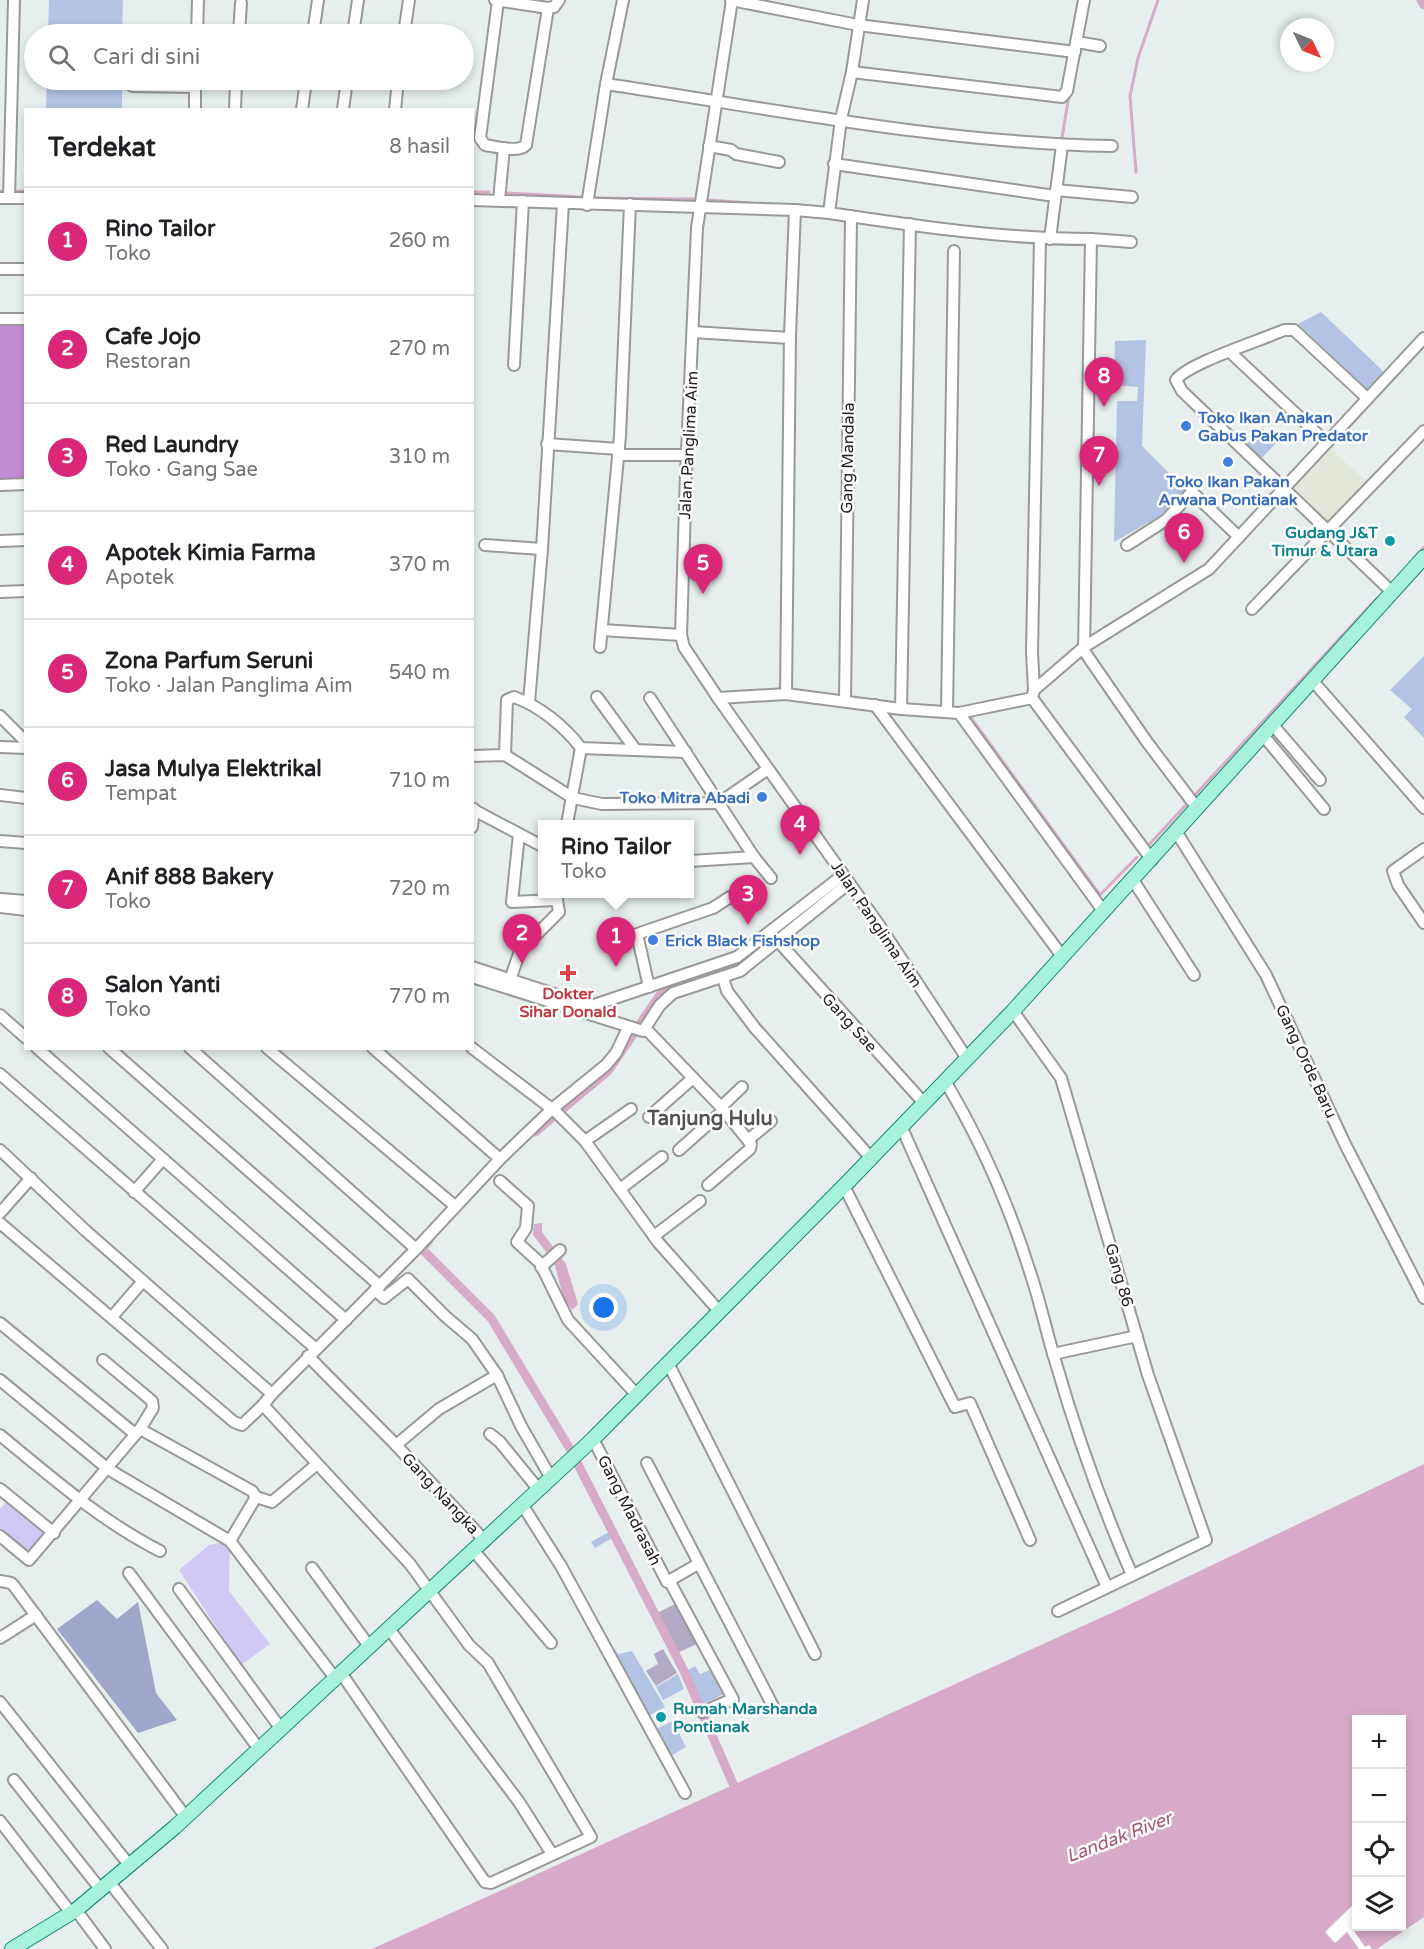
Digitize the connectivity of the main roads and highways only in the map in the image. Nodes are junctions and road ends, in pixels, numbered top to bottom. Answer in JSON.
{"nodes":[{"id":1,"x":1424,"y":557,"type":"edge"},
{"id":2,"x":12,"y":1949,"type":"edge"}],
"edges":[{"from":1,"to":2,"type":"main road"}]}
